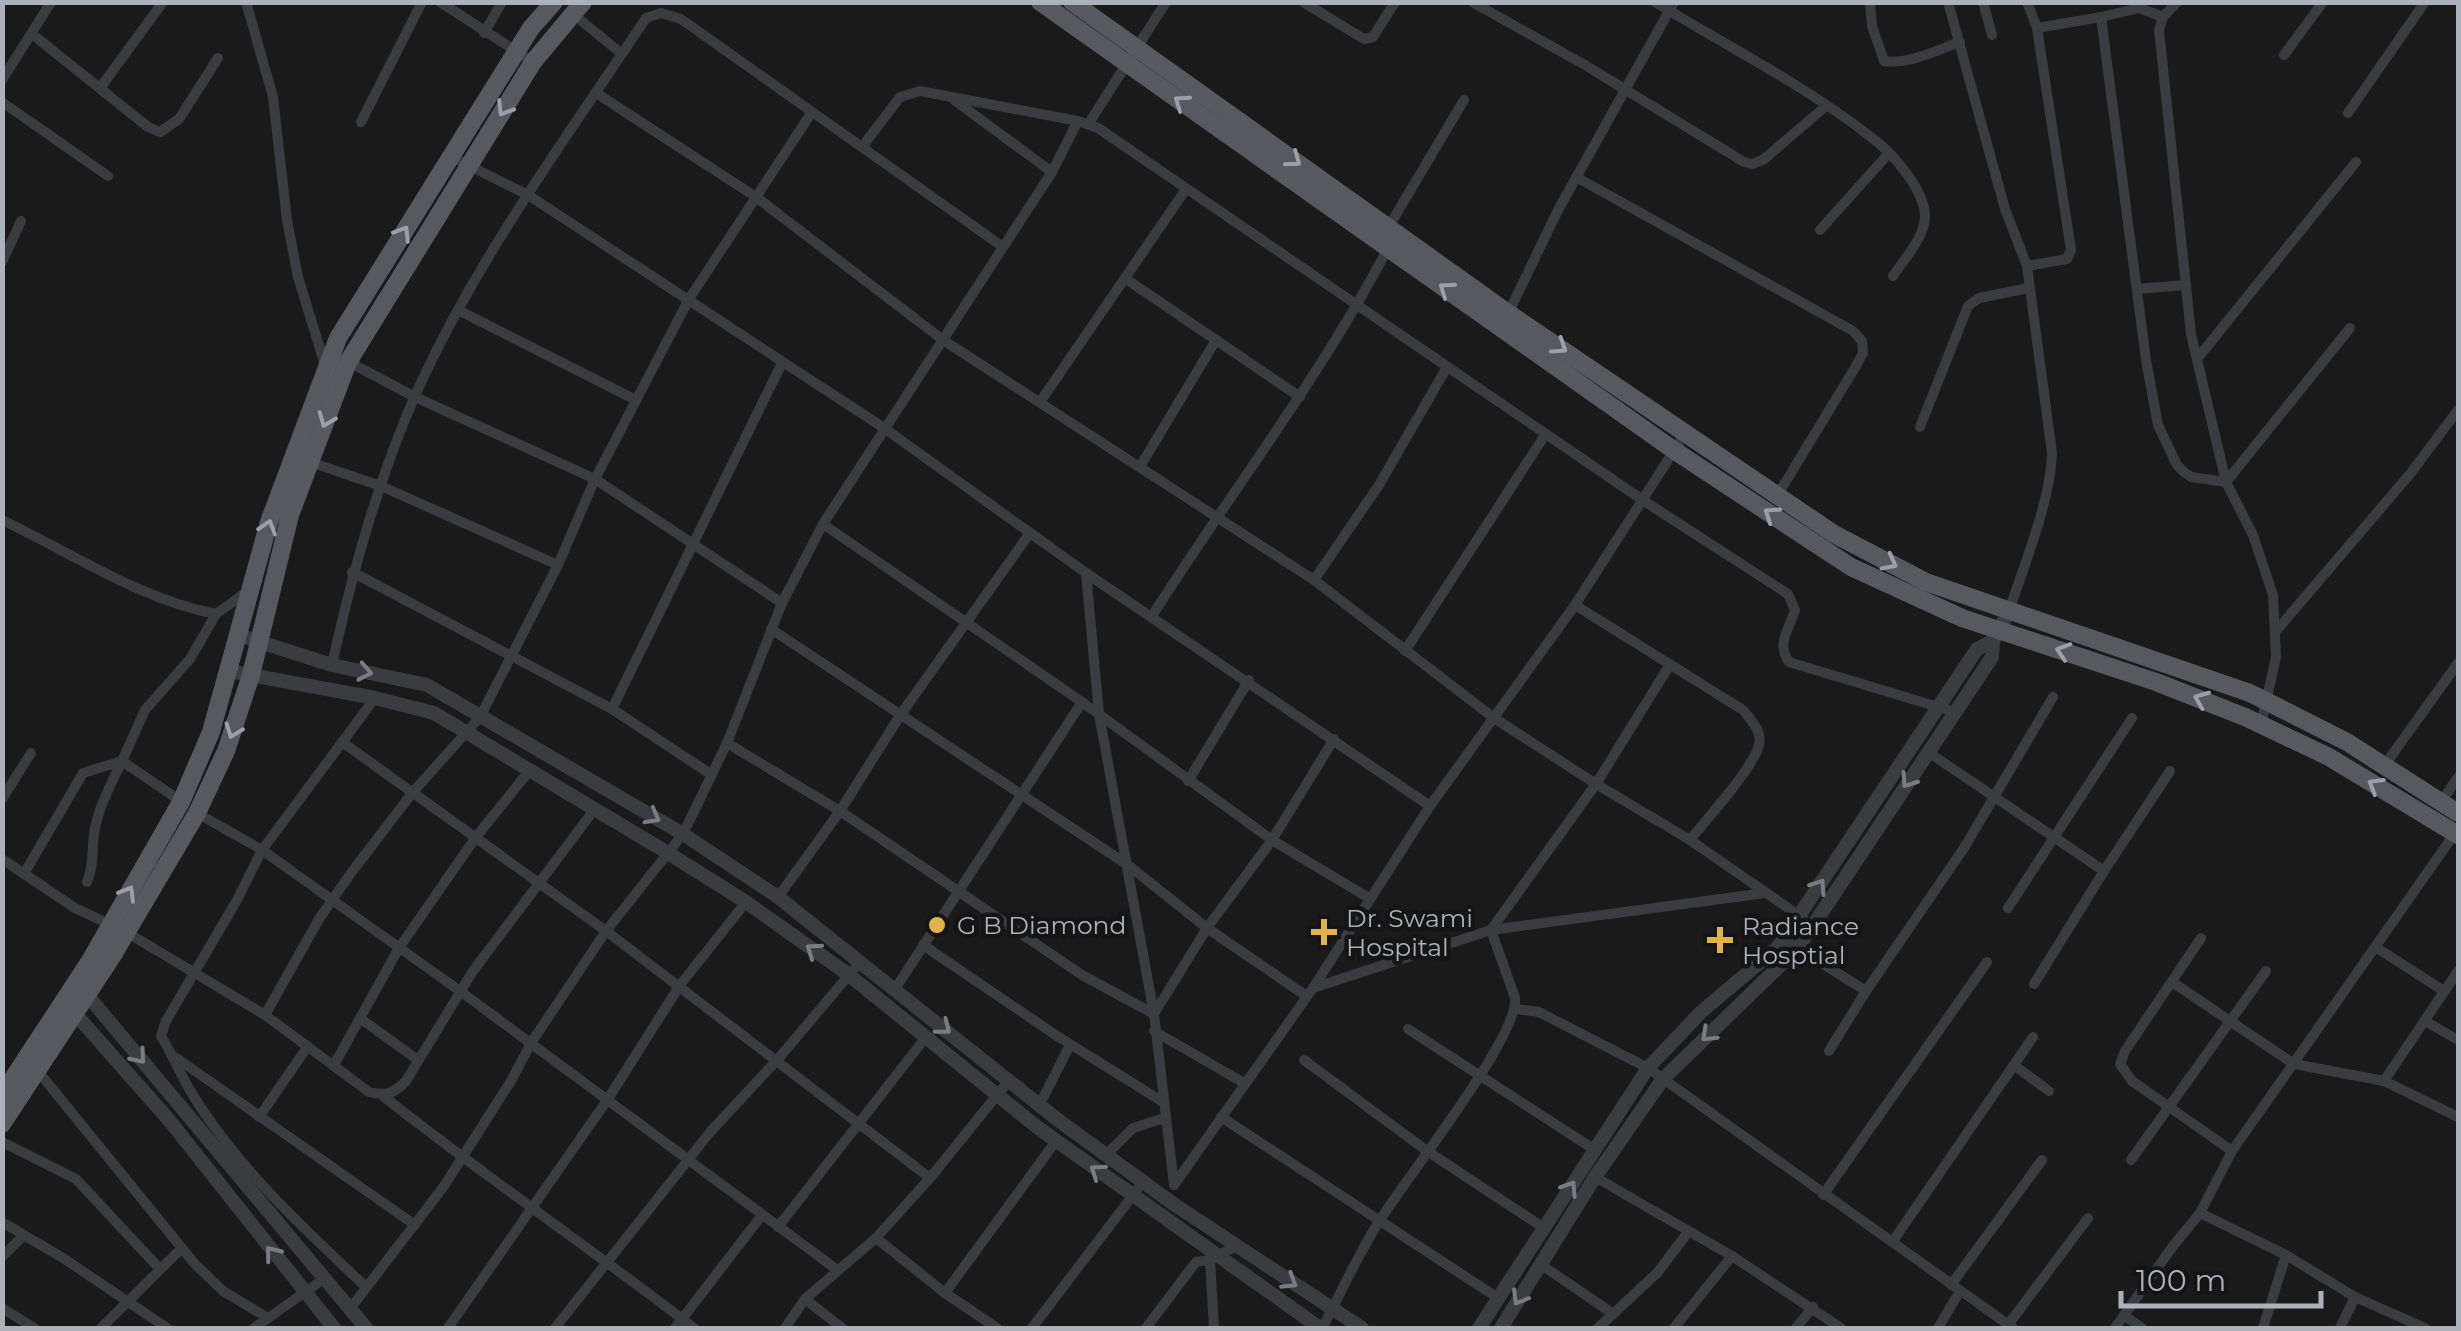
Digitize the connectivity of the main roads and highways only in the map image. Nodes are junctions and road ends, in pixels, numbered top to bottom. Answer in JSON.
{"nodes":[{"id":1,"x":554,"y":2,"type":"edge"},
{"id":2,"x":1040,"y":2,"type":"edge"},
{"id":3,"x":1072,"y":2,"type":"edge"},
{"id":4,"x":578,"y":8,"type":"edge"},
{"id":5,"x":1133,"y":57,"type":"junction"},
{"id":6,"x":1505,"y":321,"type":"junction"},
{"id":7,"x":335,"y":360,"type":"junction"},
{"id":8,"x":2159,"y":672,"type":"junction"},
{"id":9,"x":189,"y":808,"type":"junction"},
{"id":10,"x":2458,"y":813,"type":"edge"},
{"id":11,"x":2457,"y":832,"type":"edge"},
{"id":12,"x":69,"y":1007,"type":"junction"},
{"id":13,"x":2,"y":1095,"type":"edge"},
{"id":14,"x":2,"y":1124,"type":"edge"}],
"edges":[{"from":7,"to":1,"type":"main road","one_way":true},
{"from":2,"to":5,"type":"main road"},
{"from":3,"to":5,"type":"main road"},
{"from":4,"to":7,"type":"main road","one_way":true},
{"from":5,"to":6,"type":"main road","one_way":true},
{"from":6,"to":5,"type":"main road","one_way":true},
{"from":6,"to":8,"type":"main road","one_way":true},
{"from":8,"to":6,"type":"main road","one_way":true},
{"from":9,"to":7,"type":"main road","one_way":true},
{"from":7,"to":9,"type":"main road","one_way":true},
{"from":8,"to":10,"type":"main road"},
{"from":11,"to":8,"type":"main road","one_way":true},
{"from":9,"to":12,"type":"main road"},
{"from":12,"to":13,"type":"main road"},
{"from":12,"to":14,"type":"main road"}]}
